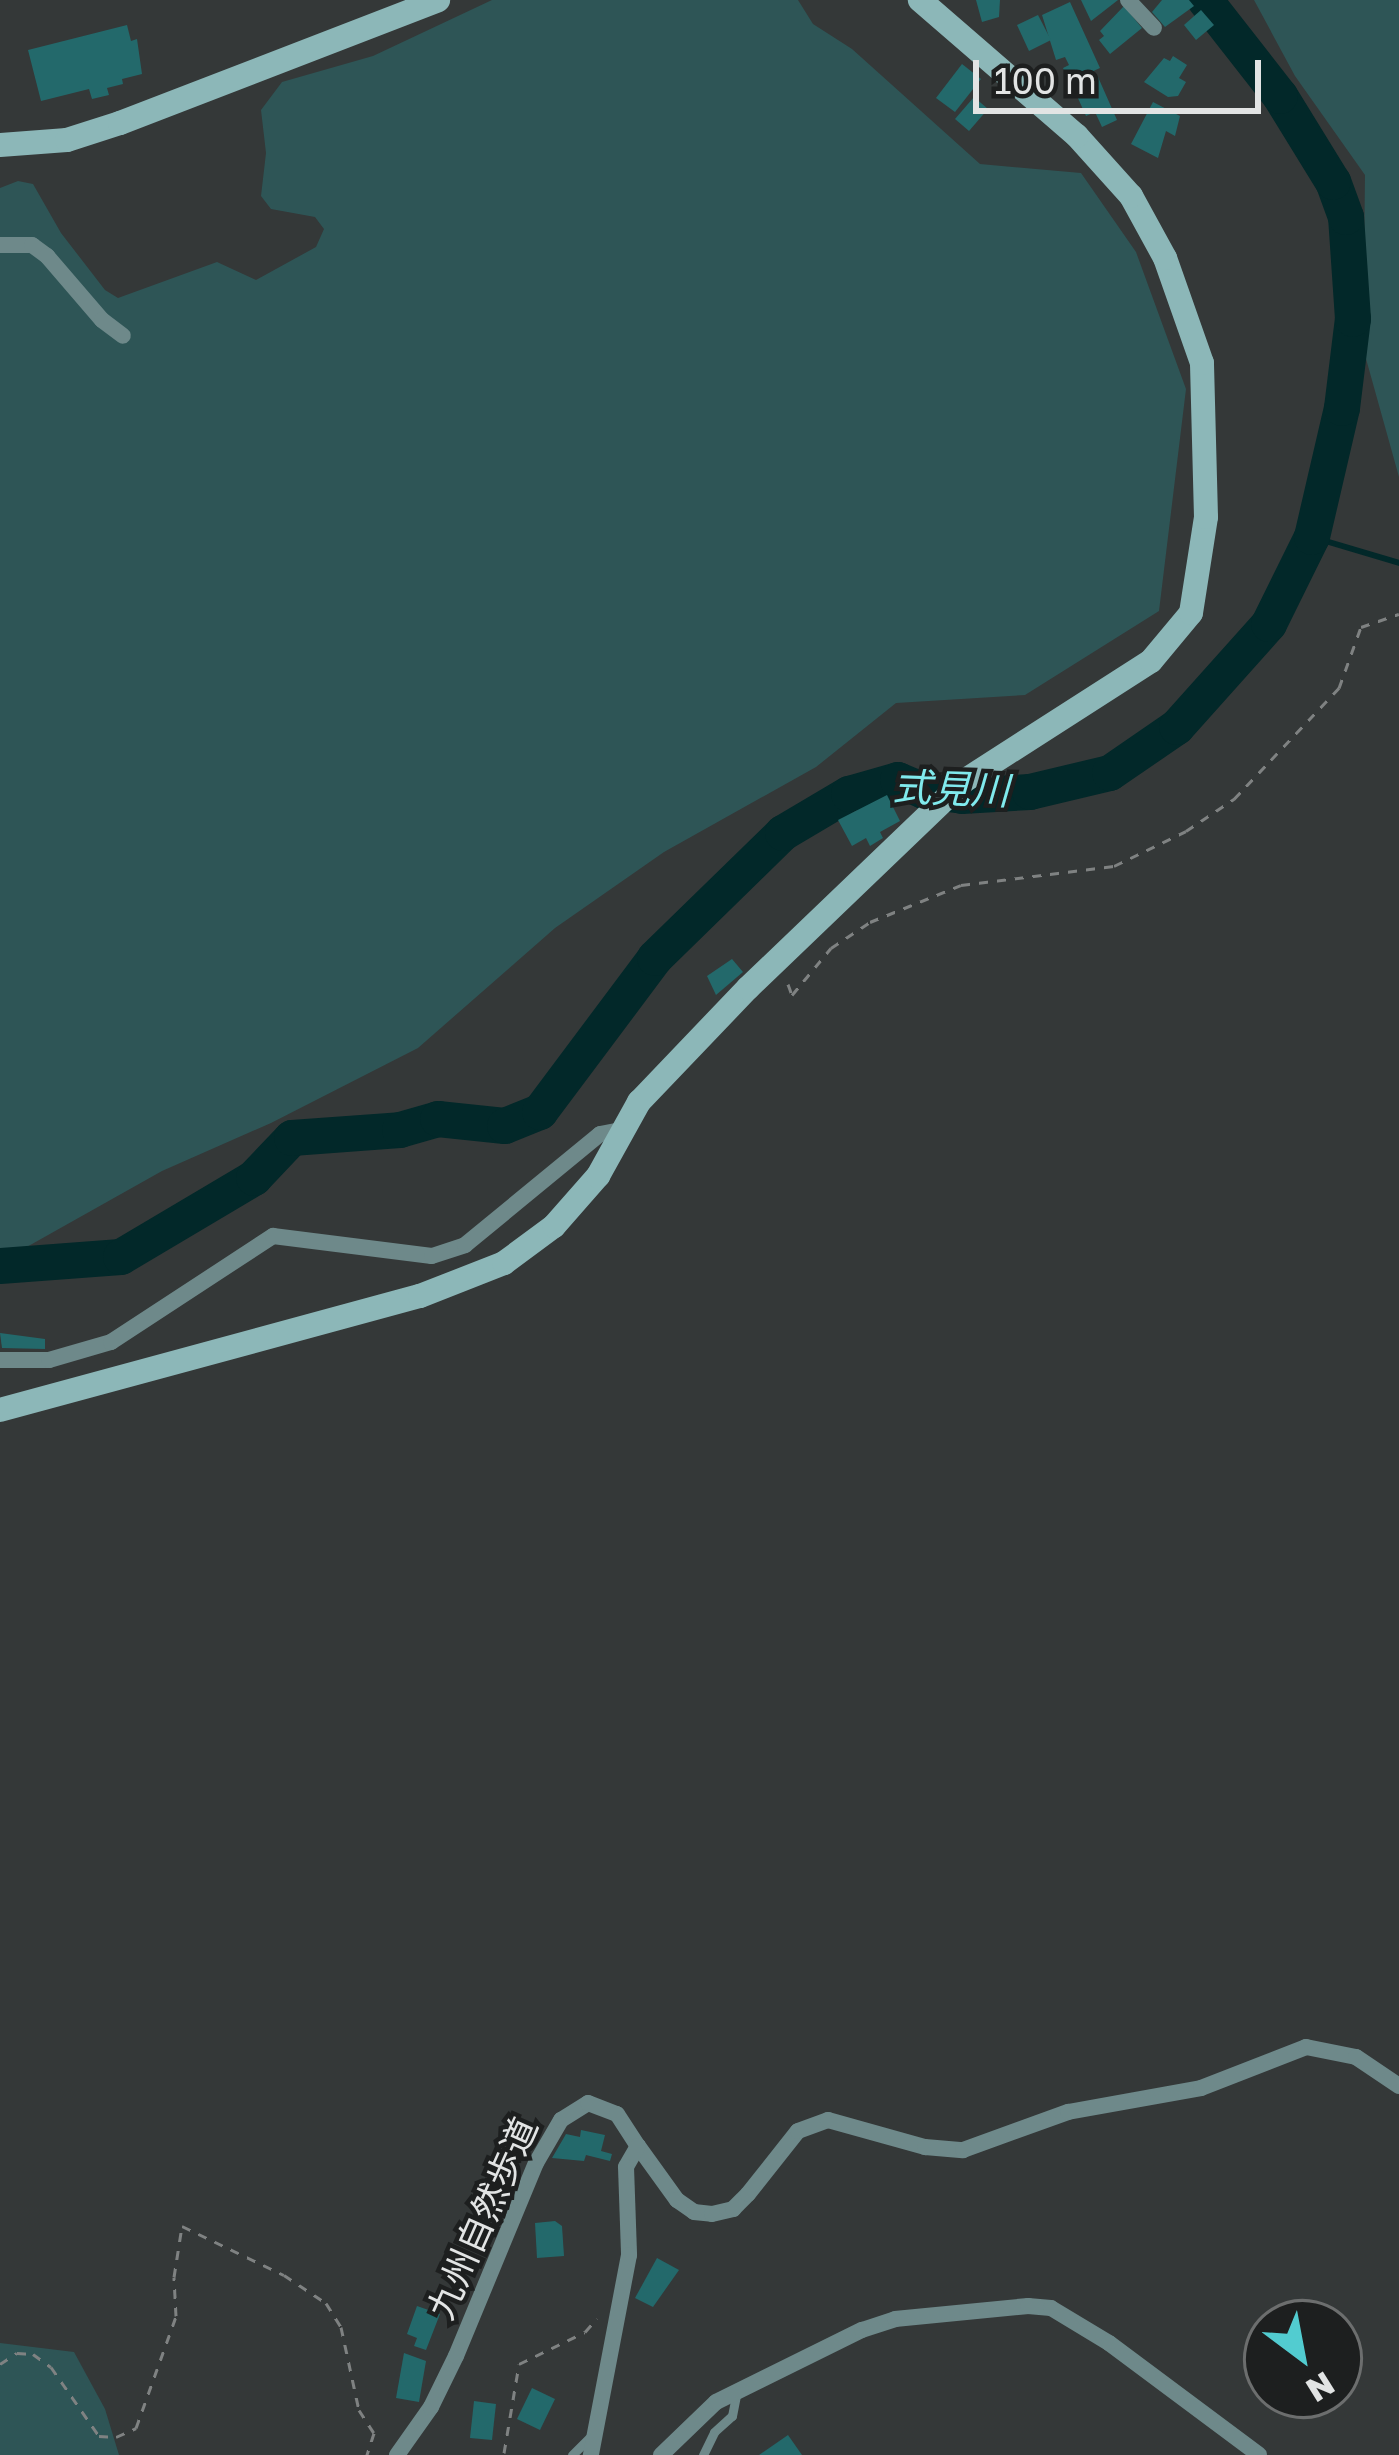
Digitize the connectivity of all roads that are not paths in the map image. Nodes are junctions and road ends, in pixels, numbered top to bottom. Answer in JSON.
{"nodes":[{"id":1,"x":438,"y":0,"type":"edge"},
{"id":2,"x":920,"y":0,"type":"edge"},
{"id":3,"x":1128,"y":0,"type":"edge"},
{"id":4,"x":1154,"y":28,"type":"dead end"},
{"id":5,"x":0,"y":145,"type":"edge"},
{"id":6,"x":0,"y":245,"type":"edge"},
{"id":7,"x":123,"y":335,"type":"dead end"},
{"id":8,"x":625,"y":1130,"type":"junction"},
{"id":9,"x":0,"y":1360,"type":"edge"},
{"id":10,"x":0,"y":1410,"type":"edge"},
{"id":11,"x":1399,"y":2086,"type":"edge"},
{"id":12,"x":638,"y":2146,"type":"junction"},
{"id":13,"x":737,"y":2391,"type":"junction"},
{"id":14,"x":592,"y":2435,"type":"junction"},
{"id":15,"x":397,"y":2455,"type":"edge"},
{"id":16,"x":572,"y":2455,"type":"edge"},
{"id":17,"x":591,"y":2455,"type":"edge"},
{"id":18,"x":661,"y":2455,"type":"edge"},
{"id":19,"x":703,"y":2455,"type":"edge"},
{"id":20,"x":1259,"y":2455,"type":"edge"}],
"edges":[{"from":1,"to":5,"type":"street"},
{"from":2,"to":8,"type":"street"},
{"from":3,"to":4,"type":"street"},
{"from":6,"to":7,"type":"street"},
{"from":8,"to":9,"type":"street"},
{"from":8,"to":10,"type":"street"},
{"from":11,"to":12,"type":"street"},
{"from":12,"to":14,"type":"street"},
{"from":12,"to":15,"type":"street","name":"九州自然歩道"},
{"from":13,"to":18,"type":"street"},
{"from":13,"to":19,"type":"lane"},
{"from":13,"to":20,"type":"street"},
{"from":14,"to":16,"type":"lane"},
{"from":14,"to":17,"type":"street"}]}
